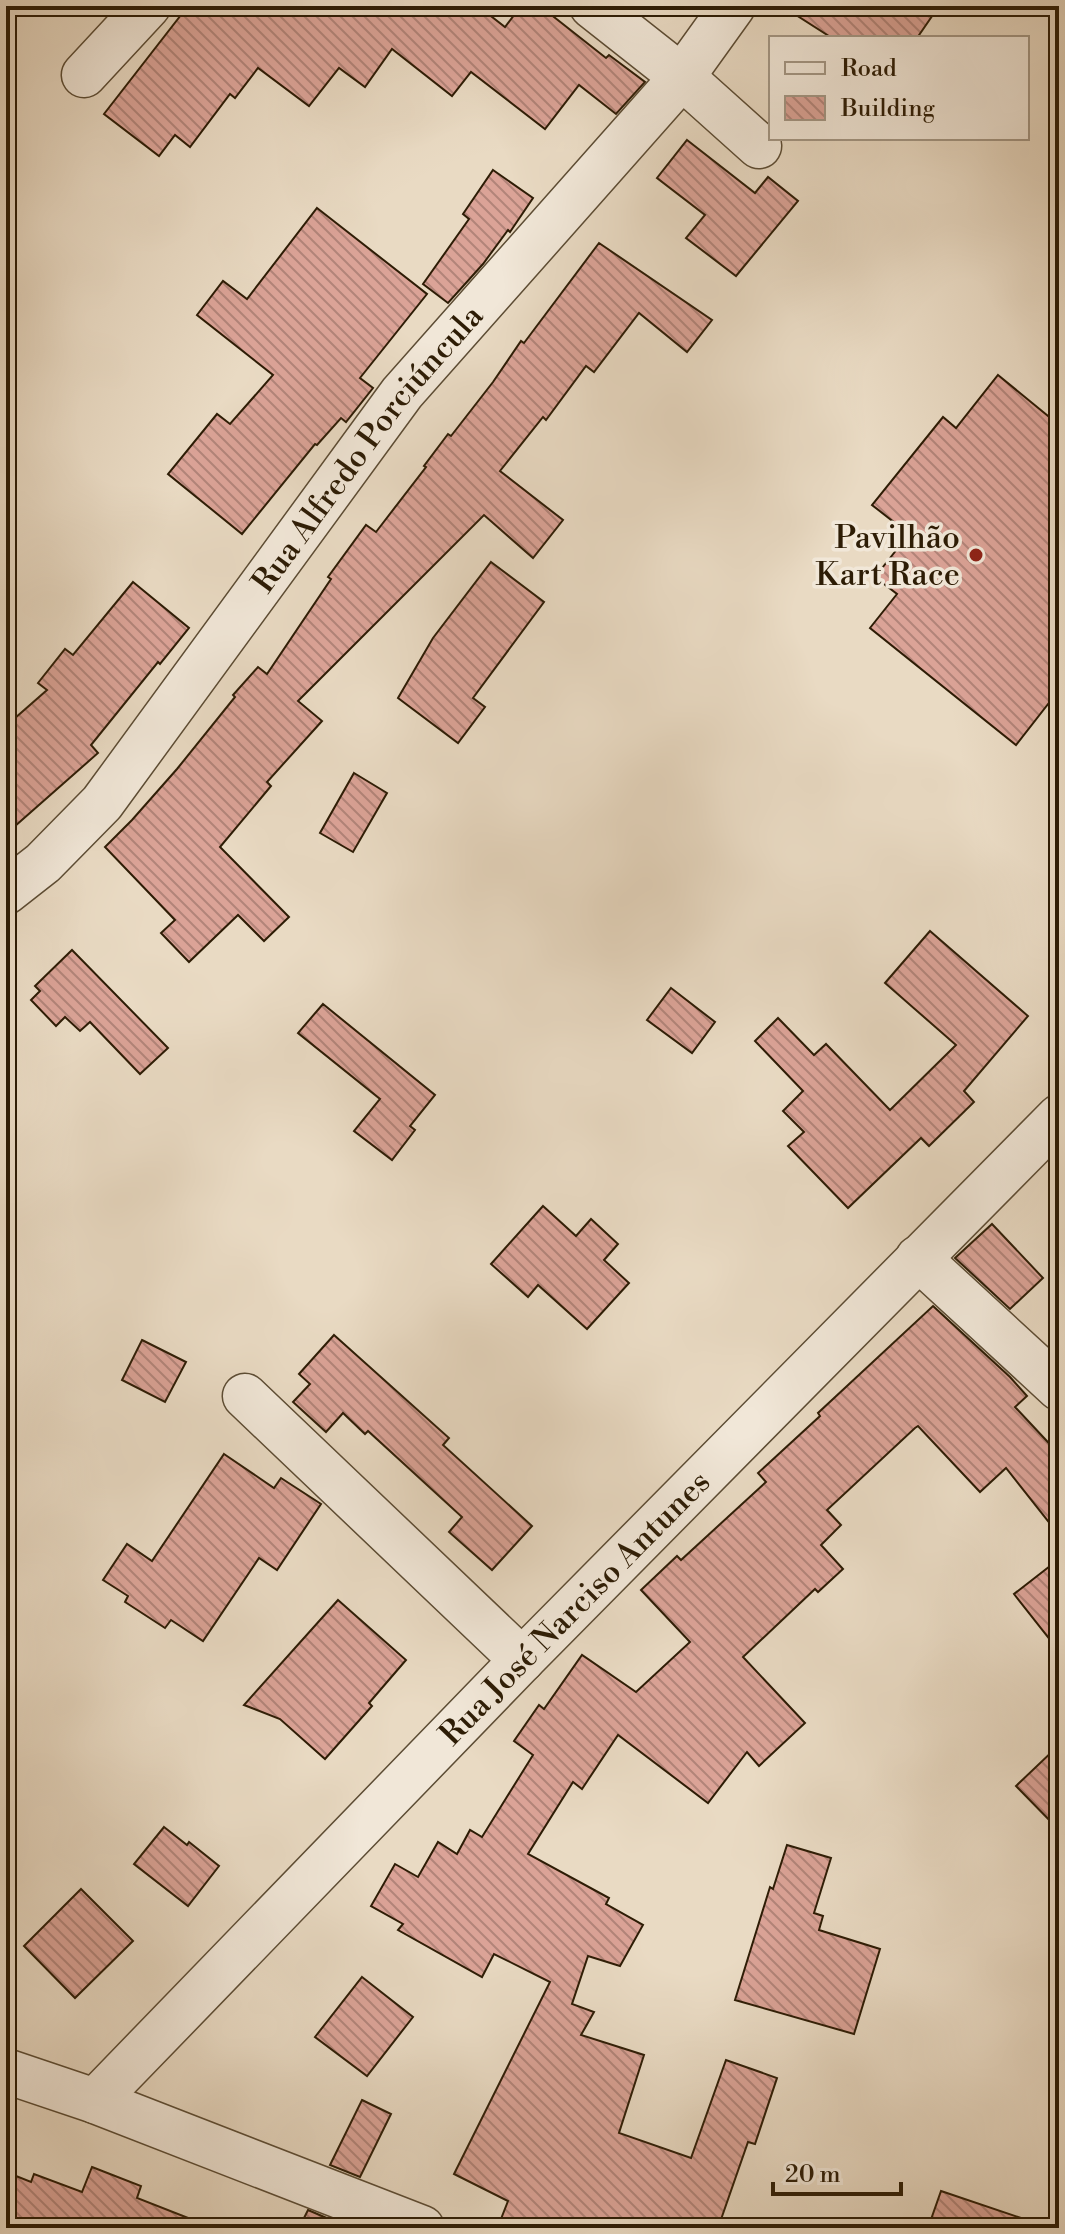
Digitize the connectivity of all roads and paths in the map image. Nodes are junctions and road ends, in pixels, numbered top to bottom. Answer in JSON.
{"nodes":[{"id":1,"x":148,"y":6,"type":"edge"},
{"id":2,"x":592,"y":6,"type":"edge"},
{"id":3,"x":733,"y":6,"type":"edge"},
{"id":4,"x":84,"y":75,"type":"dead end"},
{"id":5,"x":682,"y":77,"type":"junction"},
{"id":6,"x":759,"y":146,"type":"dead end"},
{"id":7,"x":6,"y":892,"type":"edge"},
{"id":8,"x":1059,"y":1117,"type":"edge"},
{"id":9,"x":918,"y":1258,"type":"junction"},
{"id":10,"x":1059,"y":1388,"type":"edge"},
{"id":11,"x":245,"y":1396,"type":"dead end"},
{"id":12,"x":522,"y":1660,"type":"junction"},
{"id":13,"x":6,"y":2071,"type":"edge"},
{"id":14,"x":95,"y":2101,"type":"junction"},
{"id":15,"x":368,"y":2218,"type":"edge"},
{"id":16,"x":422,"y":2228,"type":"edge"}],
"edges":[{"from":1,"to":4,"type":"street"},
{"from":2,"to":5,"type":"street"},
{"from":3,"to":5,"type":"street","name":"Rua Alfredo Porciúncula"},
{"from":5,"to":6,"type":"street"},
{"from":5,"to":7,"type":"street","name":"Rua Alfredo Porciúncula"},
{"from":8,"to":9,"type":"street","name":"Rua José Narciso Antunes"},
{"from":9,"to":10,"type":"street"},
{"from":9,"to":12,"type":"street","name":"Rua José Narciso Antunes"},
{"from":11,"to":12,"type":"street"},
{"from":12,"to":14,"type":"street","name":"Rua José Narciso Antunes"},
{"from":13,"to":14,"type":"street"},
{"from":14,"to":15,"type":"street"},
{"from":15,"to":16,"type":"street"}]}
